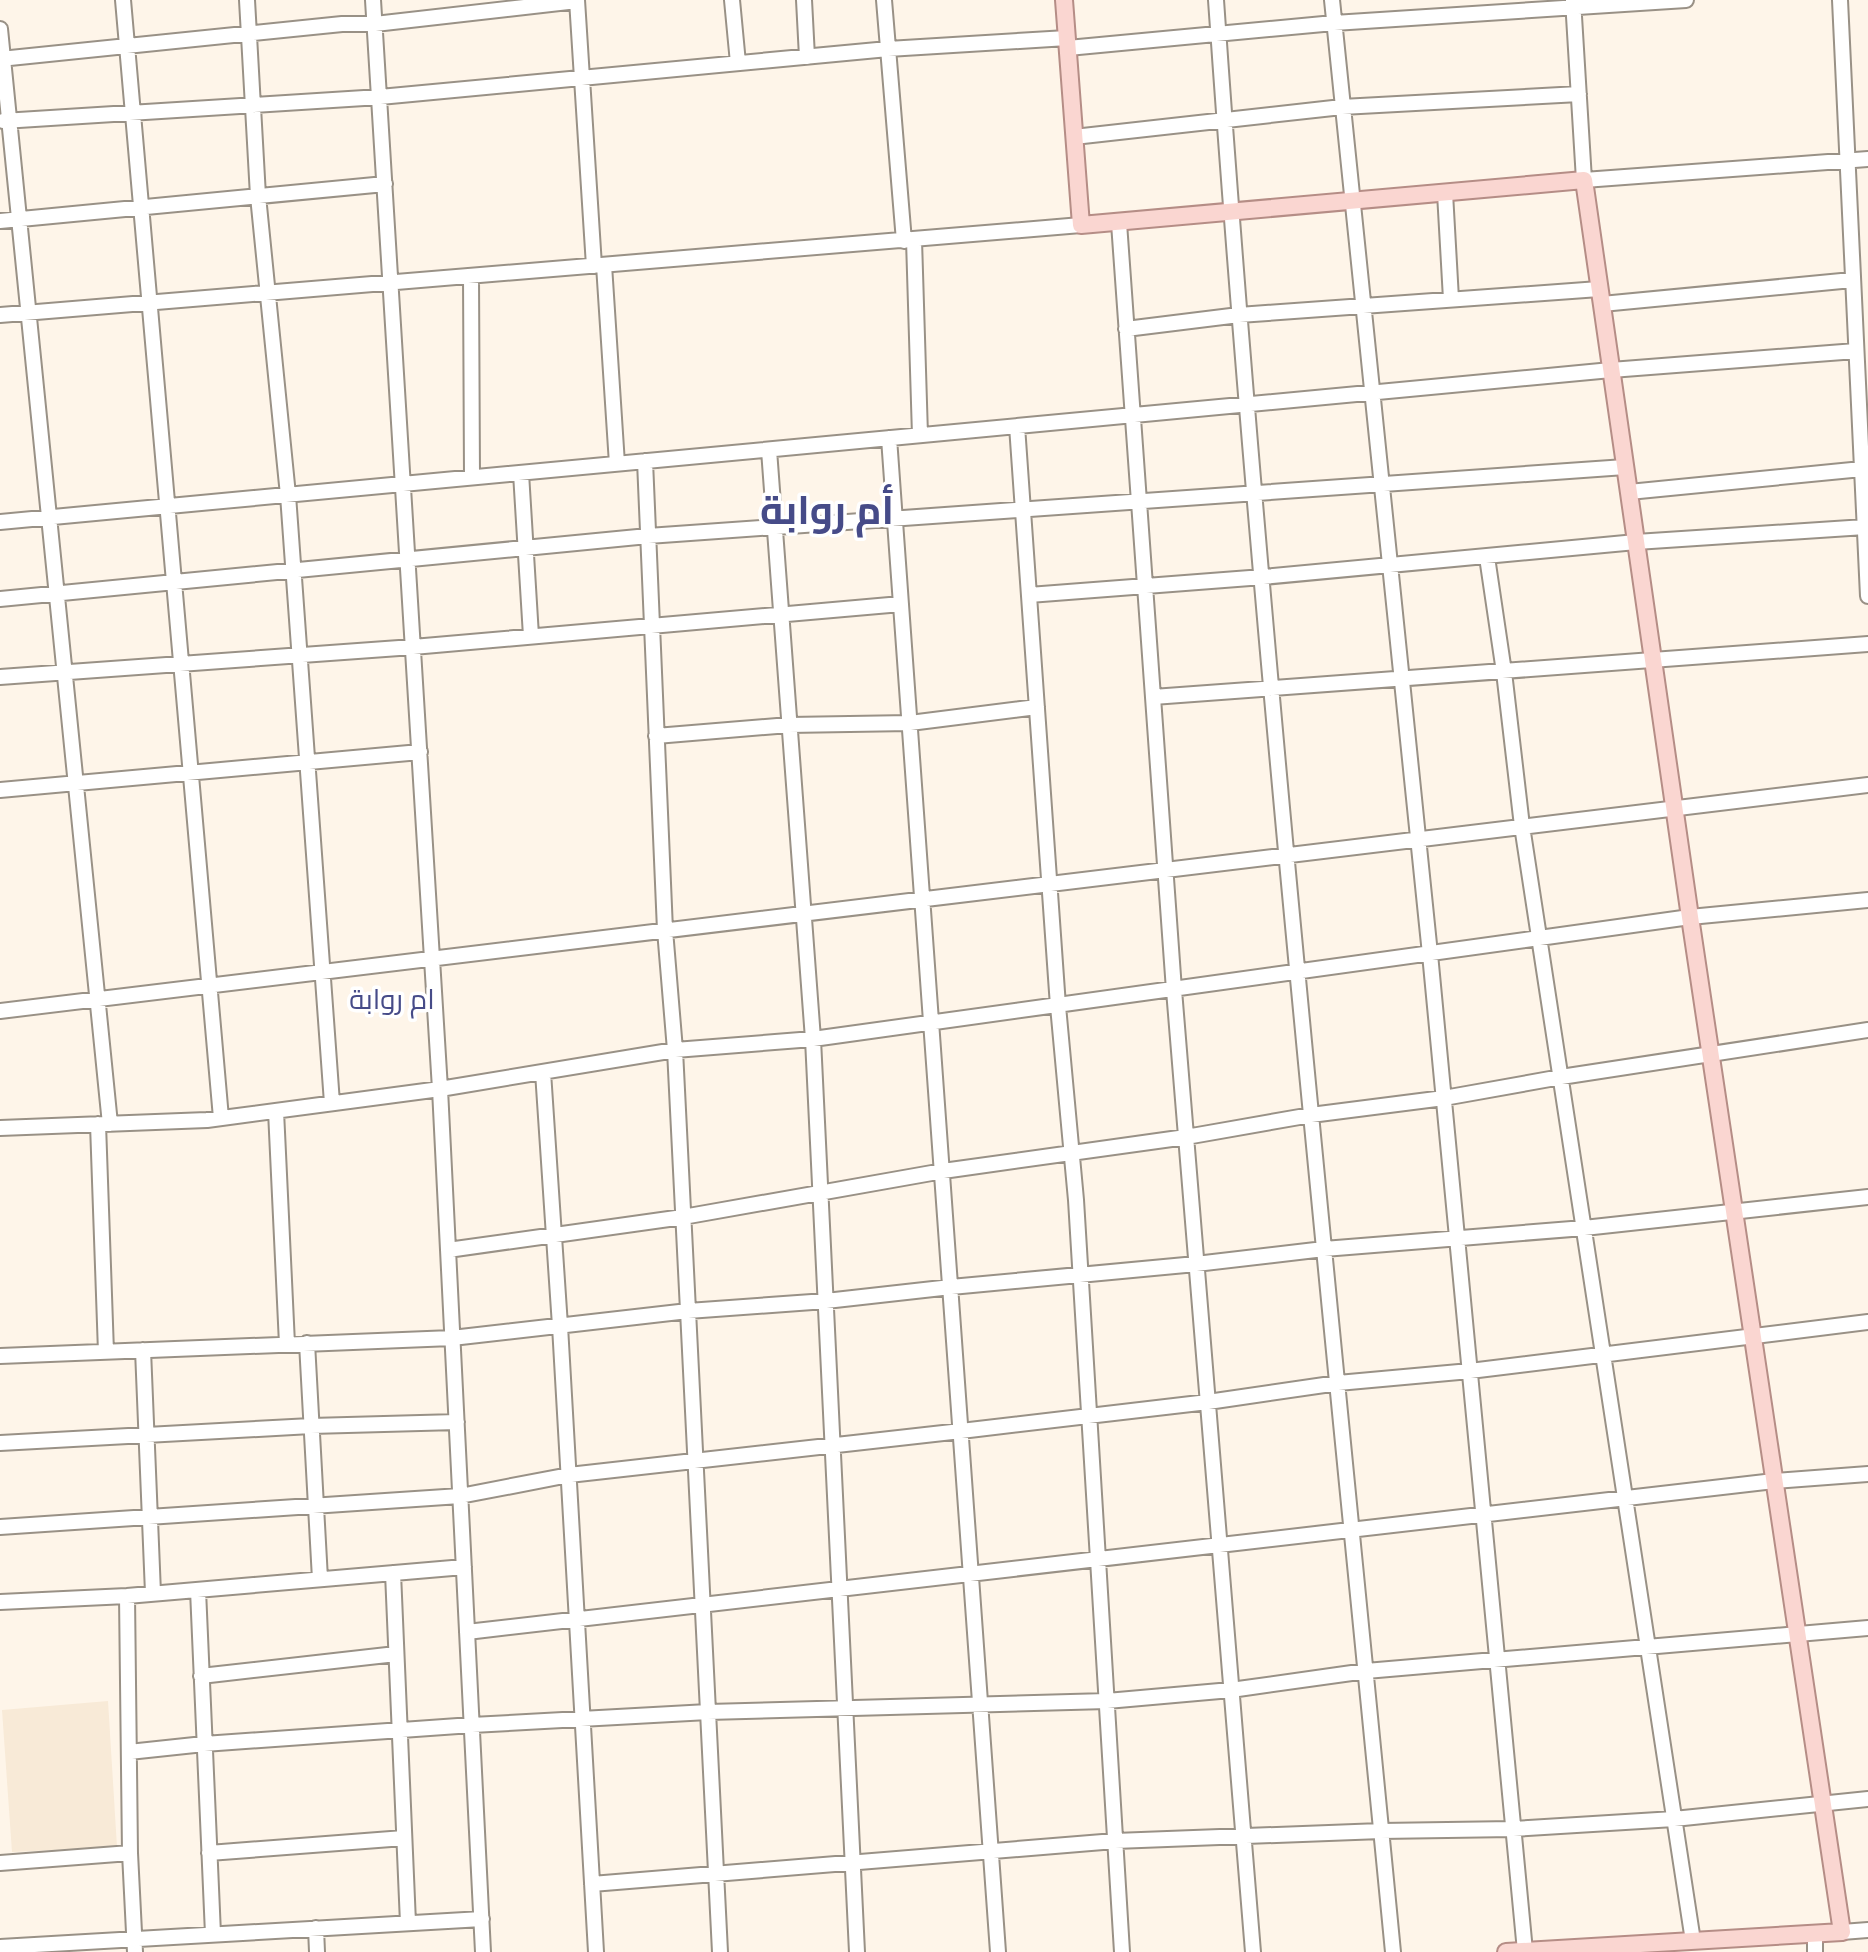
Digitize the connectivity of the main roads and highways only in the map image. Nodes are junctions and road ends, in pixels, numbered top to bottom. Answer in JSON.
{"nodes":[{"id":1,"x":1064,"y":0,"type":"edge"},
{"id":2,"x":1644,"y":1948,"type":"edge"},
{"id":3,"x":1525,"y":1951,"type":"edge"},
{"id":4,"x":1506,"y":1952,"type":"edge"}],
"edges":[{"from":1,"to":2,"type":"main road"},
{"from":2,"to":3,"type":"main road"},
{"from":3,"to":4,"type":"main road"}]}
